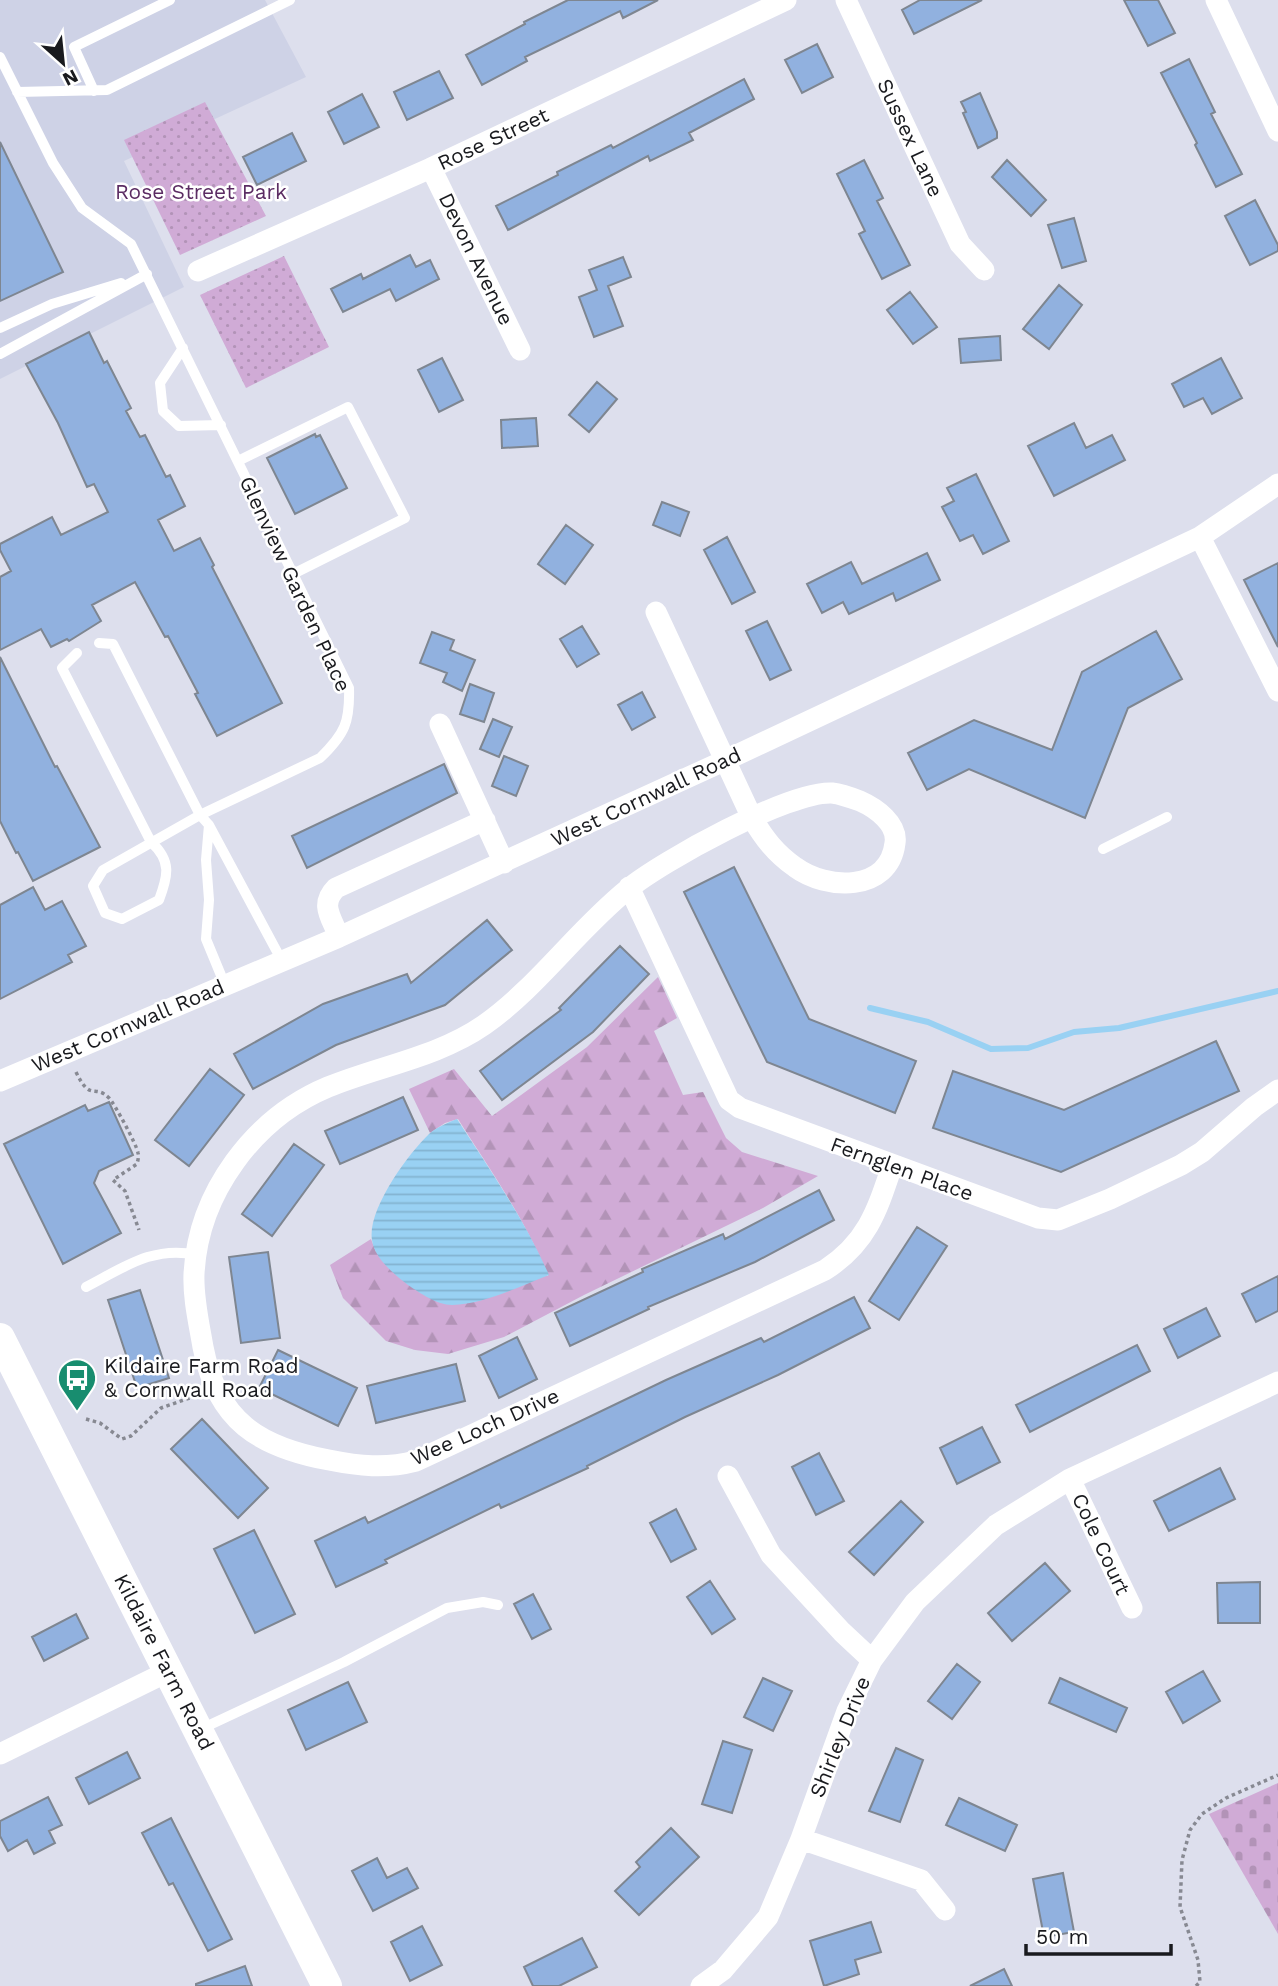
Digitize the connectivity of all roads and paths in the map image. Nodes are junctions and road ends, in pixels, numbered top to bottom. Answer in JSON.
{"nodes":[{"id":1,"x":170,"y":0,"type":"edge"},
{"id":2,"x":290,"y":0,"type":"edge"},
{"id":3,"x":786,"y":0,"type":"edge"},
{"id":4,"x":846,"y":0,"type":"edge"},
{"id":5,"x":1216,"y":0,"type":"edge"},
{"id":6,"x":0,"y":57,"type":"edge"},
{"id":7,"x":94,"y":91,"type":"junction"},
{"id":8,"x":17,"y":92,"type":"junction"},
{"id":9,"x":1278,"y":131,"type":"edge"},
{"id":10,"x":431,"y":168,"type":"junction"},
{"id":11,"x":984,"y":270,"type":"dead end"},
{"id":12,"x":198,"y":271,"type":"dead end"},
{"id":13,"x":147,"y":274,"type":"junction"},
{"id":14,"x":0,"y":328,"type":"edge"},
{"id":15,"x":183,"y":348,"type":"junction"},
{"id":16,"x":520,"y":350,"type":"dead end"},
{"id":17,"x":0,"y":354,"type":"edge"},
{"id":18,"x":220,"y":425,"type":"junction"},
{"id":19,"x":238,"y":461,"type":"junction"},
{"id":20,"x":1278,"y":484,"type":"edge"},
{"id":21,"x":1200,"y":537,"type":"junction"},
{"id":22,"x":293,"y":574,"type":"junction"},
{"id":23,"x":656,"y":612,"type":"dead end"},
{"id":24,"x":99,"y":643,"type":"dead end"},
{"id":25,"x":77,"y":653,"type":"dead end"},
{"id":26,"x":1278,"y":691,"type":"edge"},
{"id":27,"x":440,"y":724,"type":"dead end"},
{"id":28,"x":726,"y":760,"type":"junction"},
{"id":29,"x":200,"y":816,"type":"junction"},
{"id":30,"x":1167,"y":817,"type":"dead end"},
{"id":31,"x":752,"y":818,"type":"junction"},
{"id":32,"x":485,"y":820,"type":"junction"},
{"id":33,"x":209,"y":825,"type":"junction"},
{"id":34,"x":151,"y":842,"type":"junction"},
{"id":35,"x":1103,"y":849,"type":"dead end"},
{"id":36,"x":504,"y":863,"type":"junction"},
{"id":37,"x":629,"y":887,"type":"junction"},
{"id":38,"x":339,"y":937,"type":"junction"},
{"id":39,"x":282,"y":961,"type":"junction"},
{"id":40,"x":225,"y":985,"type":"junction"},
{"id":41,"x":76,"y":1072,"type":"dead end"},
{"id":42,"x":0,"y":1081,"type":"edge"},
{"id":43,"x":1278,"y":1090,"type":"edge"},
{"id":44,"x":892,"y":1166,"type":"junction"},
{"id":45,"x":139,"y":1230,"type":"dead end"},
{"id":46,"x":197,"y":1255,"type":"junction"},
{"id":47,"x":86,"y":1287,"type":"dead end"},
{"id":48,"x":0,"y":1338,"type":"edge"},
{"id":49,"x":1278,"y":1382,"type":"edge"},
{"id":50,"x":215,"y":1385,"type":"junction"},
{"id":51,"x":86,"y":1419,"type":"dead end"},
{"id":52,"x":728,"y":1476,"type":"dead end"},
{"id":53,"x":1070,"y":1479,"type":"junction"},
{"id":54,"x":498,"y":1605,"type":"dead end"},
{"id":55,"x":1132,"y":1608,"type":"dead end"},
{"id":56,"x":872,"y":1660,"type":"junction"},
{"id":57,"x":169,"y":1671,"type":"junction"},
{"id":58,"x":198,"y":1730,"type":"junction"},
{"id":59,"x":0,"y":1754,"type":"edge"},
{"id":60,"x":1278,"y":1775,"type":"edge"},
{"id":61,"x":801,"y":1839,"type":"junction"},
{"id":62,"x":945,"y":1910,"type":"dead end"},
{"id":63,"x":327,"y":1986,"type":"edge"},
{"id":64,"x":701,"y":1986,"type":"edge"},
{"id":65,"x":1196,"y":1986,"type":"edge"}],
"edges":[{"from":1,"to":7,"type":"lane"},
{"from":2,"to":7,"type":"lane"},
{"from":3,"to":10,"type":"street","name":"Rose Street"},
{"from":4,"to":11,"type":"street","name":"Sussex Lane"},
{"from":5,"to":9,"type":"street"},
{"from":6,"to":8,"type":"lane","name":"Glenview Garden Place"},
{"from":7,"to":8,"type":"lane"},
{"from":8,"to":13,"type":"lane","name":"Glenview Garden Place"},
{"from":10,"to":12,"type":"street","name":"Rose Street"},
{"from":10,"to":16,"type":"street","name":"Devon Avenue"},
{"from":13,"to":14,"type":"lane"},
{"from":13,"to":15,"type":"lane","name":"Glenview Garden Place"},
{"from":13,"to":17,"type":"lane"},
{"from":15,"to":18,"type":"lane","name":"Glenview Garden Place"},
{"from":15,"to":18,"type":"lane"},
{"from":18,"to":19,"type":"lane","name":"Glenview Garden Place"},
{"from":19,"to":22,"type":"lane","name":"Glenview Garden Place"},
{"from":19,"to":22,"type":"lane"},
{"from":20,"to":21,"type":"street","name":"West Cornwall Road"},
{"from":21,"to":26,"type":"street"},
{"from":21,"to":28,"type":"street","name":"West Cornwall Road"},
{"from":22,"to":29,"type":"lane","name":"Glenview Garden Place"},
{"from":23,"to":28,"type":"street"},
{"from":24,"to":29,"type":"lane"},
{"from":25,"to":34,"type":"lane"},
{"from":27,"to":32,"type":"street"},
{"from":28,"to":31,"type":"street"},
{"from":28,"to":36,"type":"street","name":"West Cornwall Road"},
{"from":29,"to":33,"type":"lane"},
{"from":29,"to":34,"type":"lane","name":"Glenview Garden Place"},
{"from":30,"to":35,"type":"lane"},
{"from":31,"to":31,"type":"street","name":"Wee Loch Drive"},
{"from":31,"to":37,"type":"street","name":"Wee Loch Drive"},
{"from":32,"to":36,"type":"street"},
{"from":32,"to":38,"type":"street"},
{"from":33,"to":39,"type":"lane"},
{"from":33,"to":40,"type":"lane"},
{"from":34,"to":34,"type":"lane"},
{"from":36,"to":38,"type":"street","name":"West Cornwall Road"},
{"from":37,"to":44,"type":"street","name":"Fernglen Place"},
{"from":37,"to":46,"type":"street","name":"Wee Loch Drive"},
{"from":38,"to":39,"type":"street","name":"West Cornwall Road"},
{"from":39,"to":40,"type":"street","name":"West Cornwall Road"},
{"from":40,"to":42,"type":"street","name":"West Cornwall Road"},
{"from":41,"to":45,"type":"path"},
{"from":43,"to":44,"type":"street","name":"Fernglen Place"},
{"from":44,"to":50,"type":"street","name":"Wee Loch Drive"},
{"from":46,"to":47,"type":"lane"},
{"from":46,"to":50,"type":"street","name":"Wee Loch Drive"},
{"from":48,"to":57,"type":"main road","name":"Kildaire Farm Road"},
{"from":49,"to":53,"type":"street","name":"Shirley Drive"},
{"from":50,"to":51,"type":"path"},
{"from":52,"to":56,"type":"street"},
{"from":53,"to":55,"type":"street","name":"Cole Court"},
{"from":53,"to":56,"type":"street","name":"Shirley Drive"},
{"from":54,"to":58,"type":"lane"},
{"from":56,"to":61,"type":"street","name":"Shirley Drive"},
{"from":57,"to":58,"type":"main road","name":"Kildaire Farm Road"},
{"from":57,"to":59,"type":"street"},
{"from":58,"to":63,"type":"main road","name":"Kildaire Farm Road"},
{"from":60,"to":65,"type":"path"},
{"from":61,"to":62,"type":"street"},
{"from":61,"to":64,"type":"street","name":"Shirley Drive"}]}
